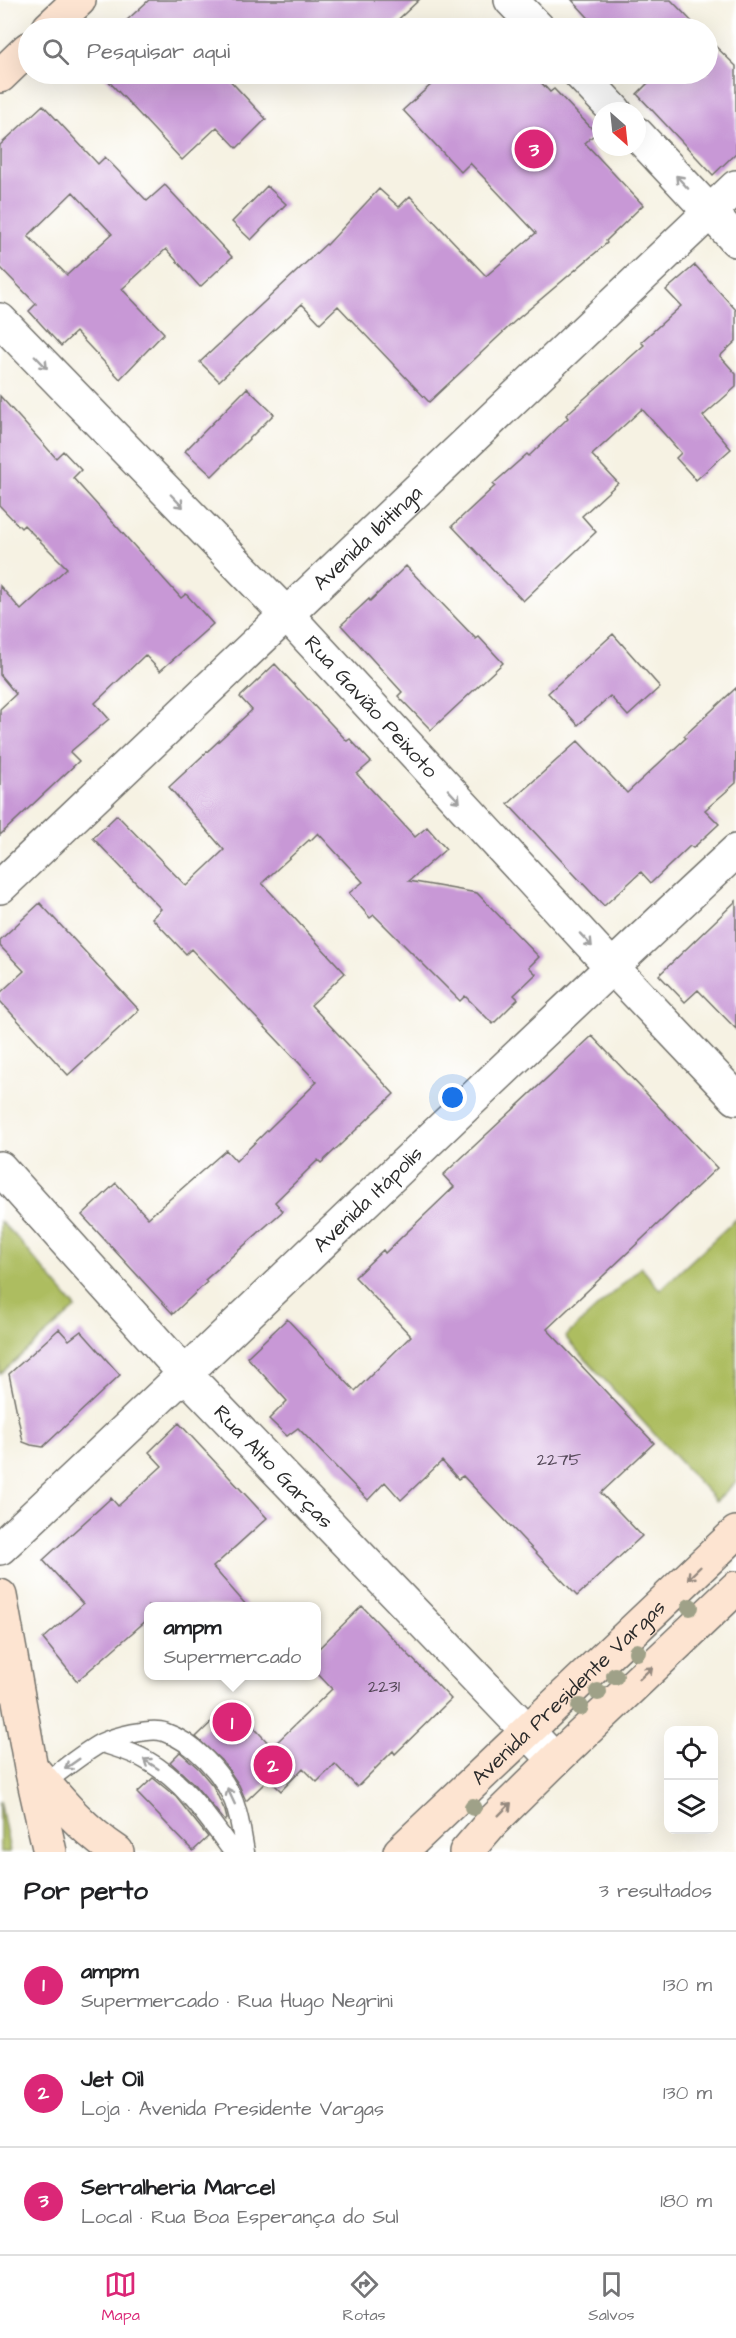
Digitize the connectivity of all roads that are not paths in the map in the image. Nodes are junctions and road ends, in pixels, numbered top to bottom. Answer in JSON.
{"nodes":[{"id":1,"x":79,"y":0,"type":"edge"},
{"id":2,"x":511,"y":0,"type":"edge"},
{"id":3,"x":60,"y":18,"type":"edge"},
{"id":4,"x":528,"y":18,"type":"edge"},
{"id":5,"x":18,"y":58,"type":"edge"},
{"id":6,"x":0,"y":76,"type":"edge"},
{"id":7,"x":589,"y":84,"type":"edge"},
{"id":8,"x":606,"y":102,"type":"edge"},
{"id":9,"x":646,"y":144,"type":"edge"},
{"id":10,"x":736,"y":187,"type":"edge"},
{"id":11,"x":710,"y":212,"type":"junction"},
{"id":12,"x":736,"y":240,"type":"edge"},
{"id":13,"x":0,"y":320,"type":"edge"},
{"id":14,"x":287,"y":615,"type":"junction"},
{"id":15,"x":736,"y":850,"type":"edge"},
{"id":16,"x":0,"y":887,"type":"edge"},
{"id":17,"x":611,"y":966,"type":"junction"},
{"id":18,"x":736,"y":1098,"type":"edge"},
{"id":19,"x":0,"y":1168,"type":"edge"},
{"id":20,"x":186,"y":1375,"type":"junction"},
{"id":21,"x":736,"y":1533,"type":"edge"},
{"id":22,"x":0,"y":1548,"type":"edge"},
{"id":23,"x":736,"y":1588,"type":"edge"},
{"id":24,"x":0,"y":1596,"type":"edge"},
{"id":25,"x":526,"y":1732,"type":"junction"},
{"id":26,"x":102,"y":1743,"type":"junction"},
{"id":27,"x":555,"y":1760,"type":"junction"},
{"id":28,"x":38,"y":1775,"type":"junction"},
{"id":29,"x":50,"y":1852,"type":"edge"},
{"id":30,"x":117,"y":1852,"type":"edge"},
{"id":31,"x":233,"y":1852,"type":"edge"},
{"id":32,"x":245,"y":1852,"type":"edge"},
{"id":33,"x":400,"y":1852,"type":"edge"},
{"id":34,"x":466,"y":1852,"type":"edge"}],
"edges":[{"from":1,"to":3,"type":"main road"},
{"from":2,"to":4,"type":"street"},
{"from":5,"to":6,"type":"main road"},
{"from":7,"to":8,"type":"street"},
{"from":11,"to":9,"type":"street","one_way":true},
{"from":10,"to":11,"type":"street","name":"Avenida Ibitinga"},
{"from":11,"to":12,"type":"street"},
{"from":11,"to":14,"type":"street","name":"Avenida Ibitinga"},
{"from":13,"to":14,"type":"street","name":"Rua Gavião Peixoto","one_way":true},
{"from":14,"to":16,"type":"street","name":"Avenida Ibitinga"},
{"from":14,"to":17,"type":"street","name":"Rua Gavião Peixoto","one_way":true},
{"from":15,"to":17,"type":"street","name":"Avenida Itápolis"},
{"from":17,"to":18,"type":"street","name":"Rua Gavião Peixoto"},
{"from":17,"to":20,"type":"street","name":"Avenida Itápolis"},
{"from":19,"to":20,"type":"street","name":"Rua Alto Garças"},
{"from":20,"to":22,"type":"street","name":"Avenida Itápolis"},
{"from":20,"to":25,"type":"street","name":"Rua Alto Garças"},
{"from":21,"to":25,"type":"main road","name":"Avenida Presidente Vargas","one_way":true},
{"from":27,"to":23,"type":"main road","name":"Avenida Presidente Vargas","one_way":true},
{"from":24,"to":28,"type":"main road"},
{"from":25,"to":27,"type":"street","name":"Rua Alto Garças"},
{"from":25,"to":33,"type":"main road","name":"Avenida Presidente Vargas"},
{"from":26,"to":28,"type":"lane","one_way":true},
{"from":31,"to":26,"type":"lane","one_way":true},
{"from":32,"to":26,"type":"lane","one_way":true},
{"from":34,"to":27,"type":"main road","name":"Avenida Presidente Vargas","one_way":true},
{"from":28,"to":29,"type":"main road"},
{"from":28,"to":30,"type":"main road"}]}
